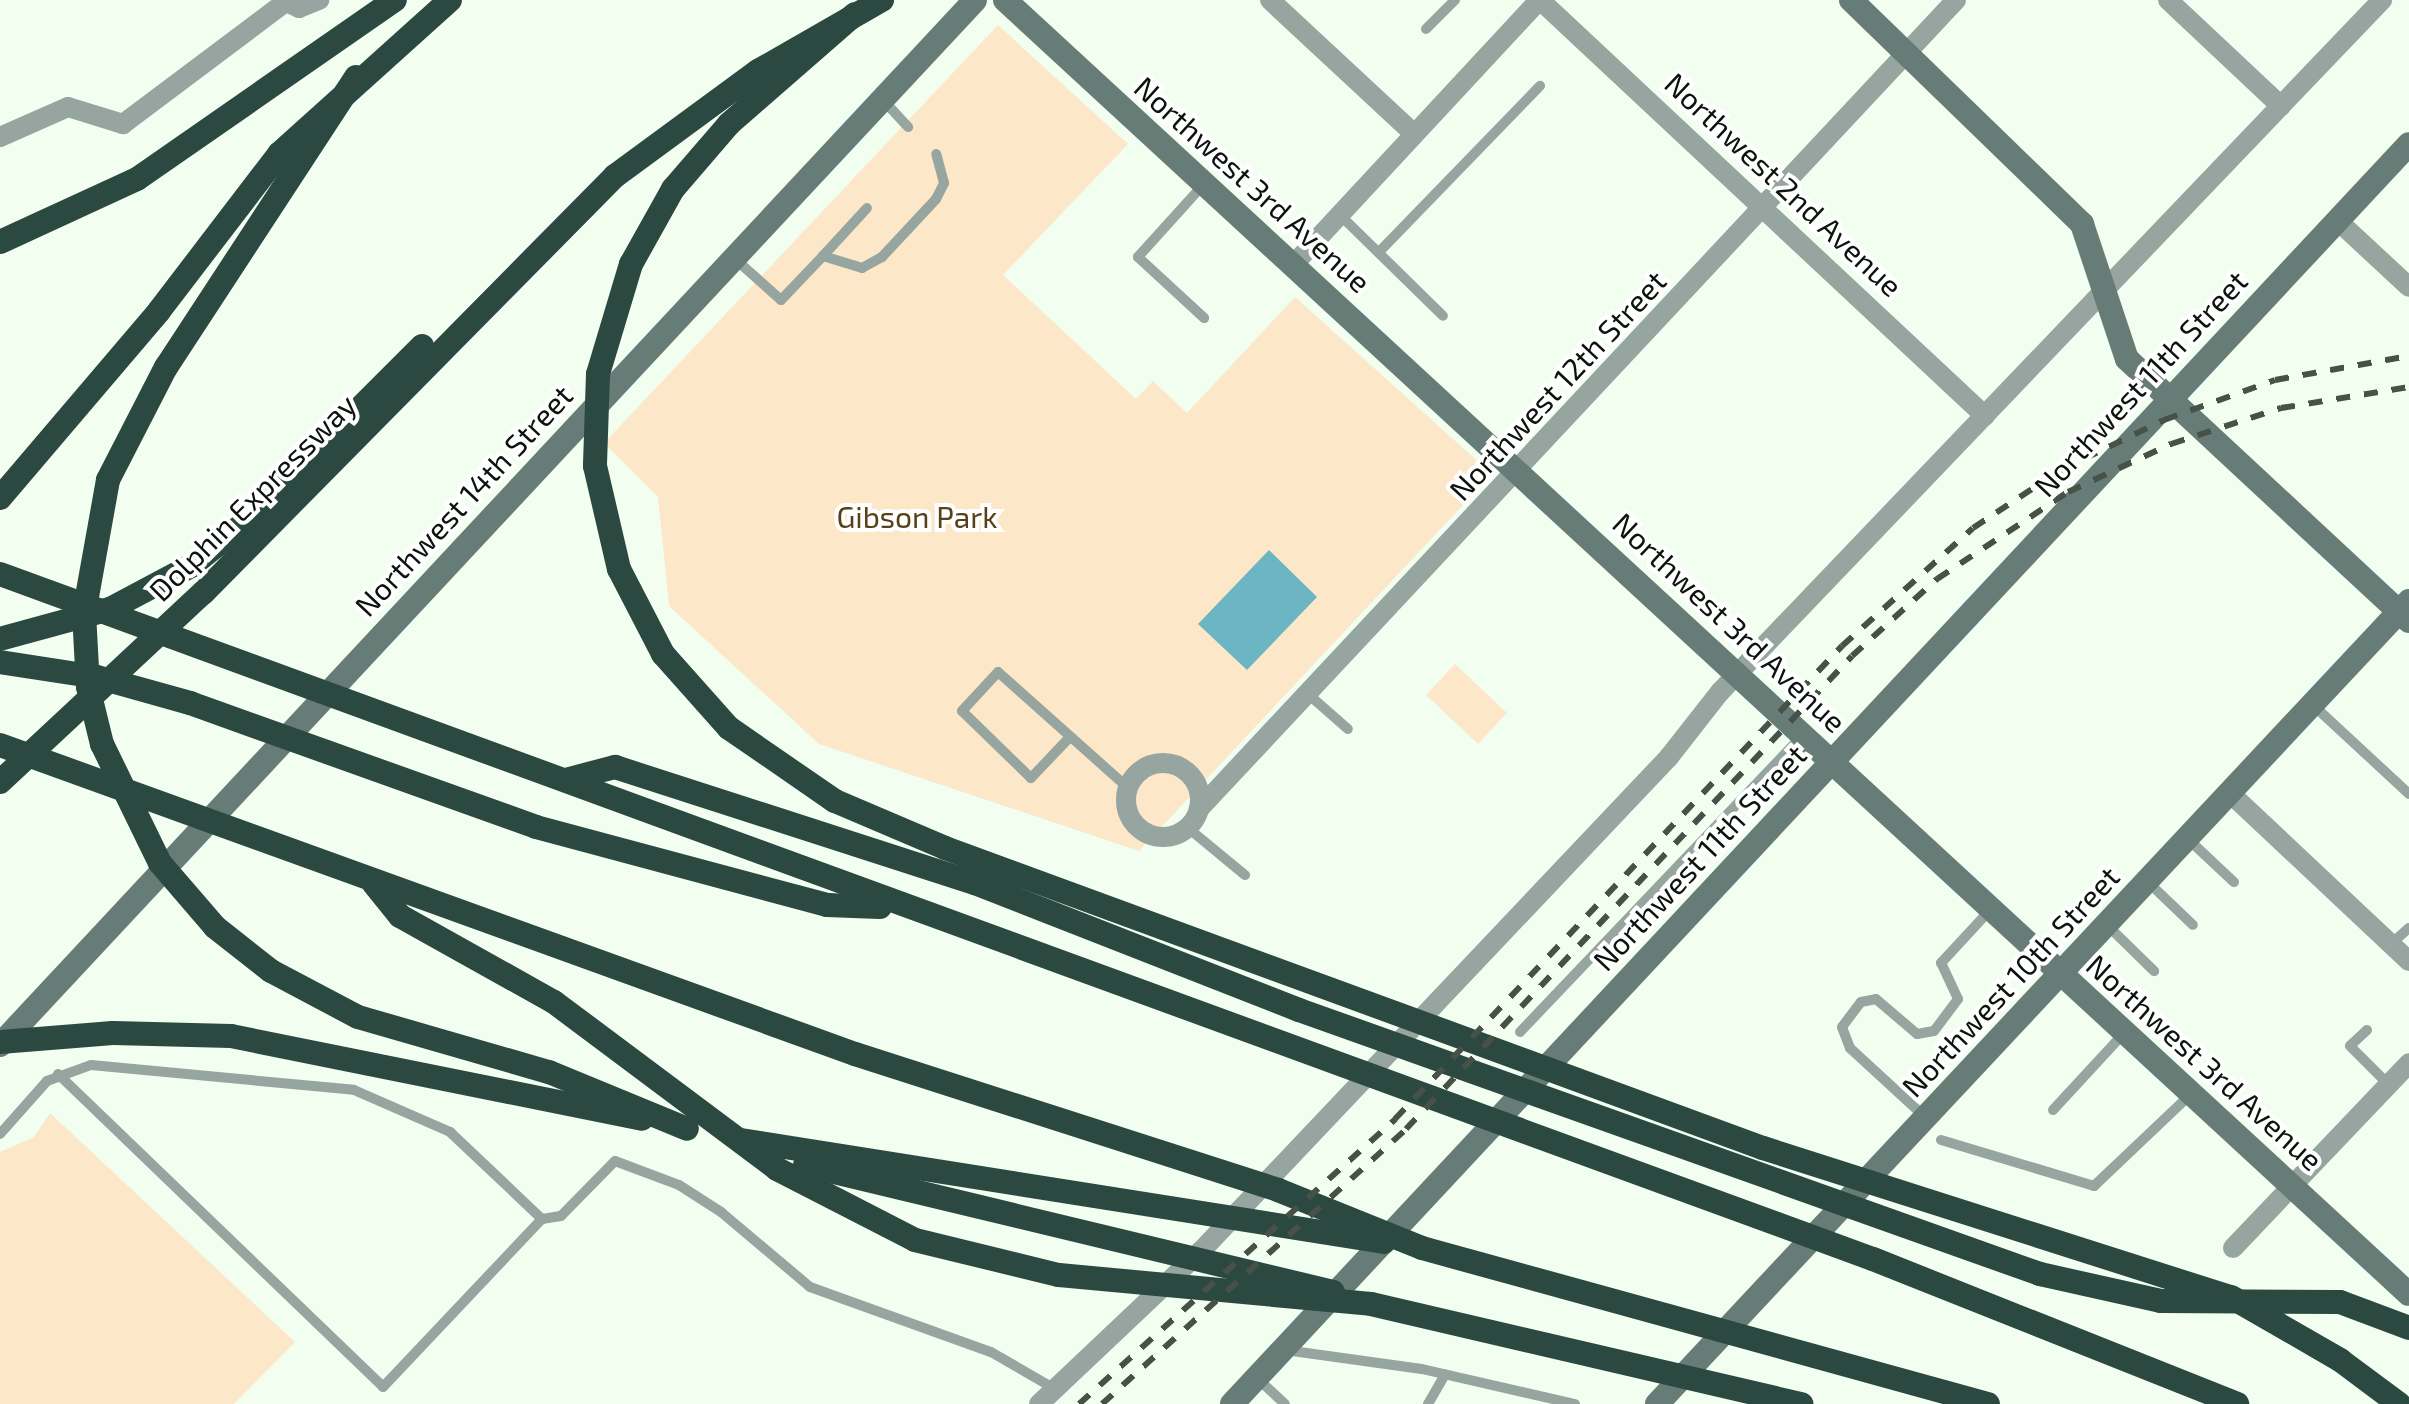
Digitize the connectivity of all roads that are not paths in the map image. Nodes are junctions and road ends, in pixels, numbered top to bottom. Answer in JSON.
{"nodes":[{"id":1,"x":319,"y":0,"type":"edge"},
{"id":2,"x":395,"y":0,"type":"edge"},
{"id":3,"x":450,"y":0,"type":"edge"},
{"id":4,"x":882,"y":0,"type":"edge"},
{"id":5,"x":975,"y":0,"type":"edge"},
{"id":6,"x":1005,"y":0,"type":"edge"},
{"id":7,"x":1270,"y":0,"type":"edge"},
{"id":8,"x":1455,"y":0,"type":"edge"},
{"id":9,"x":1540,"y":0,"type":"edge"},
{"id":10,"x":1851,"y":0,"type":"edge"},
{"id":11,"x":1956,"y":0,"type":"edge"},
{"id":12,"x":2168,"y":0,"type":"edge"},
{"id":13,"x":2382,"y":0,"type":"edge"},
{"id":14,"x":283,"y":1,"type":"edge"},
{"id":15,"x":855,"y":14,"type":"junction"},
{"id":16,"x":1426,"y":29,"type":"dead end"},
{"id":17,"x":1904,"y":55,"type":"junction"},
{"id":18,"x":356,"y":77,"type":"junction"},
{"id":19,"x":1540,"y":86,"type":"dead end"},
{"id":20,"x":883,"y":100,"type":"junction"},
{"id":21,"x":2281,"y":106,"type":"junction"},
{"id":22,"x":908,"y":127,"type":"dead end"},
{"id":23,"x":1414,"y":134,"type":"junction"},
{"id":24,"x":0,"y":137,"type":"edge"},
{"id":25,"x":2409,"y":144,"type":"edge"},
{"id":26,"x":936,"y":154,"type":"dead end"},
{"id":27,"x":1204,"y":183,"type":"junction"},
{"id":28,"x":867,"y":208,"type":"dead end"},
{"id":29,"x":1763,"y":208,"type":"junction"},
{"id":30,"x":1340,"y":215,"type":"junction"},
{"id":31,"x":2337,"y":220,"type":"junction"},
{"id":32,"x":0,"y":242,"type":"edge"},
{"id":33,"x":540,"y":247,"type":"junction"},
{"id":34,"x":1380,"y":251,"type":"junction"},
{"id":35,"x":823,"y":256,"type":"junction"},
{"id":36,"x":734,"y":258,"type":"junction"},
{"id":37,"x":1294,"y":264,"type":"junction"},
{"id":38,"x":2106,"y":286,"type":"junction"},
{"id":39,"x":2409,"y":287,"type":"edge"},
{"id":40,"x":1443,"y":316,"type":"dead end"},
{"id":41,"x":1204,"y":318,"type":"dead end"},
{"id":42,"x":2169,"y":398,"type":"junction"},
{"id":43,"x":1985,"y":416,"type":"junction"},
{"id":44,"x":1517,"y":470,"type":"junction"},
{"id":45,"x":0,"y":498,"type":"edge"},
{"id":46,"x":0,"y":574,"type":"edge"},
{"id":47,"x":2406,"y":612,"type":"edge"},
{"id":48,"x":0,"y":639,"type":"edge"},
{"id":49,"x":0,"y":662,"type":"edge"},
{"id":50,"x":1739,"y":674,"type":"junction"},
{"id":51,"x":1308,"y":694,"type":"junction"},
{"id":52,"x":2313,"y":705,"type":"junction"},
{"id":53,"x":1348,"y":729,"type":"dead end"},
{"id":54,"x":1804,"y":734,"type":"junction"},
{"id":55,"x":1068,"y":739,"type":"junction"},
{"id":56,"x":0,"y":745,"type":"edge"},
{"id":57,"x":1833,"y":761,"type":"junction"},
{"id":58,"x":561,"y":776,"type":"junction"},
{"id":59,"x":0,"y":782,"type":"edge"},
{"id":60,"x":1128,"y":788,"type":"junction"},
{"id":61,"x":2231,"y":794,"type":"junction"},
{"id":62,"x":2409,"y":794,"type":"edge"},
{"id":63,"x":1199,"y":809,"type":"junction"},
{"id":64,"x":1188,"y":828,"type":"junction"},
{"id":65,"x":2188,"y":839,"type":"junction"},
{"id":66,"x":1245,"y":875,"type":"dead end"},
{"id":67,"x":2148,"y":882,"type":"junction"},
{"id":68,"x":2234,"y":882,"type":"dead end"},
{"id":69,"x":374,"y":884,"type":"junction"},
{"id":70,"x":902,"y":908,"type":"junction"},
{"id":71,"x":1992,"y":909,"type":"junction"},
{"id":72,"x":2107,"y":925,"type":"junction"},
{"id":73,"x":2193,"y":925,"type":"dead end"},
{"id":74,"x":2409,"y":928,"type":"edge"},
{"id":75,"x":2391,"y":944,"type":"junction"},
{"id":76,"x":2409,"y":961,"type":"edge"},
{"id":77,"x":2154,"y":971,"type":"dead end"},
{"id":78,"x":2061,"y":974,"type":"junction"},
{"id":79,"x":2367,"y":1030,"type":"dead end"},
{"id":80,"x":1520,"y":1032,"type":"dead end"},
{"id":81,"x":2124,"y":1033,"type":"junction"},
{"id":82,"x":0,"y":1044,"type":"edge"},
{"id":83,"x":2409,"y":1063,"type":"edge"},
{"id":84,"x":58,"y":1074,"type":"junction"},
{"id":85,"x":2389,"y":1085,"type":"junction"},
{"id":86,"x":2190,"y":1095,"type":"junction"},
{"id":87,"x":2053,"y":1110,"type":"dead end"},
{"id":88,"x":1925,"y":1117,"type":"junction"},
{"id":89,"x":687,"y":1129,"type":"junction"},
{"id":90,"x":0,"y":1134,"type":"edge"},
{"id":91,"x":716,"y":1136,"type":"junction"},
{"id":92,"x":1941,"y":1140,"type":"dead end"},
{"id":93,"x":2290,"y":1188,"type":"junction"},
{"id":94,"x":542,"y":1219,"type":"junction"},
{"id":95,"x":1422,"y":1248,"type":"junction"},
{"id":96,"x":2233,"y":1248,"type":"dead end"},
{"id":97,"x":2409,"y":1294,"type":"edge"},
{"id":98,"x":1371,"y":1304,"type":"junction"},
{"id":99,"x":2409,"y":1328,"type":"edge"},
{"id":100,"x":1283,"y":1350,"type":"junction"},
{"id":101,"x":1445,"y":1374,"type":"junction"},
{"id":102,"x":1256,"y":1378,"type":"junction"},
{"id":103,"x":1055,"y":1389,"type":"junction"},
{"id":104,"x":1039,"y":1404,"type":"edge"},
{"id":105,"x":1232,"y":1404,"type":"edge"},
{"id":106,"x":1285,"y":1404,"type":"edge"},
{"id":107,"x":1428,"y":1404,"type":"edge"},
{"id":108,"x":1575,"y":1404,"type":"edge"},
{"id":109,"x":1657,"y":1404,"type":"edge"},
{"id":110,"x":1802,"y":1404,"type":"edge"},
{"id":111,"x":1988,"y":1404,"type":"edge"},
{"id":112,"x":2237,"y":1404,"type":"edge"},
{"id":113,"x":2399,"y":1404,"type":"edge"}],
"edges":[{"from":1,"to":14,"type":"street"},
{"from":2,"to":32,"type":"highway"},
{"from":3,"to":18,"type":"highway"},
{"from":4,"to":15,"type":"highway"},
{"from":5,"to":20,"type":"street","name":"Northwest 14th Street"},
{"from":6,"to":27,"type":"street","name":"Northwest 3rd Avenue"},
{"from":7,"to":23,"type":"street"},
{"from":8,"to":16,"type":"lane"},
{"from":9,"to":23,"type":"street"},
{"from":9,"to":29,"type":"street","name":"Northwest 2nd Avenue"},
{"from":10,"to":17,"type":"street"},
{"from":11,"to":17,"type":"street","name":"Northwest 12th Street"},
{"from":12,"to":21,"type":"street"},
{"from":13,"to":21,"type":"street"},
{"from":14,"to":24,"type":"street"},
{"from":15,"to":33,"type":"highway"},
{"from":15,"to":113,"type":"highway"},
{"from":17,"to":29,"type":"street","name":"Northwest 12th Street"},
{"from":17,"to":38,"type":"street"},
{"from":18,"to":45,"type":"highway"},
{"from":18,"to":89,"type":"highway"},
{"from":19,"to":34,"type":"lane"},
{"from":20,"to":22,"type":"lane"},
{"from":20,"to":36,"type":"street","name":"Northwest 14th Street"},
{"from":21,"to":38,"type":"street"},
{"from":23,"to":30,"type":"street"},
{"from":25,"to":31,"type":"street","name":"Northwest 11th Street"},
{"from":26,"to":35,"type":"lane"},
{"from":27,"to":37,"type":"street","name":"Northwest 3rd Avenue"},
{"from":27,"to":41,"type":"lane"},
{"from":28,"to":35,"type":"lane"},
{"from":29,"to":43,"type":"street","name":"Northwest 2nd Avenue"},
{"from":29,"to":44,"type":"street","name":"Northwest 12th Street"},
{"from":30,"to":34,"type":"lane"},
{"from":30,"to":37,"type":"street"},
{"from":31,"to":39,"type":"street"},
{"from":31,"to":42,"type":"street","name":"Northwest 11th Street"},
{"from":33,"to":48,"type":"highway"},
{"from":33,"to":59,"type":"highway","name":"Dolphin Expressway"},
{"from":34,"to":40,"type":"lane"},
{"from":35,"to":36,"type":"lane"},
{"from":36,"to":82,"type":"street","name":"Northwest 14th Street"},
{"from":37,"to":44,"type":"street","name":"Northwest 3rd Avenue"},
{"from":38,"to":42,"type":"street"},
{"from":38,"to":43,"type":"street"},
{"from":42,"to":47,"type":"street"},
{"from":42,"to":57,"type":"street","name":"Northwest 11th Street"},
{"from":43,"to":50,"type":"street"},
{"from":44,"to":50,"type":"street","name":"Northwest 3rd Avenue"},
{"from":44,"to":51,"type":"street","name":"Northwest 12th Street"},
{"from":46,"to":58,"type":"highway"},
{"from":47,"to":52,"type":"street","name":"Northwest 10th Street"},
{"from":49,"to":70,"type":"highway"},
{"from":50,"to":54,"type":"street","name":"Northwest 3rd Avenue"},
{"from":50,"to":103,"type":"street"},
{"from":51,"to":53,"type":"lane"},
{"from":51,"to":63,"type":"street","name":"Northwest 12th Street"},
{"from":52,"to":61,"type":"street","name":"Northwest 10th Street"},
{"from":52,"to":62,"type":"lane"},
{"from":54,"to":57,"type":"street","name":"Northwest 3rd Avenue"},
{"from":54,"to":80,"type":"lane"},
{"from":55,"to":55,"type":"lane"},
{"from":55,"to":60,"type":"lane"},
{"from":56,"to":69,"type":"highway"},
{"from":57,"to":71,"type":"street","name":"Northwest 3rd Avenue"},
{"from":57,"to":100,"type":"street","name":"Northwest 11th Street"},
{"from":58,"to":70,"type":"highway"},
{"from":58,"to":99,"type":"highway"},
{"from":60,"to":63,"type":"street"},
{"from":60,"to":64,"type":"street"},
{"from":61,"to":65,"type":"street","name":"Northwest 10th Street"},
{"from":61,"to":75,"type":"street"},
{"from":63,"to":64,"type":"street","name":"Northwest 12th Street"},
{"from":64,"to":66,"type":"lane"},
{"from":65,"to":67,"type":"street","name":"Northwest 10th Street"},
{"from":65,"to":68,"type":"lane"},
{"from":67,"to":72,"type":"street","name":"Northwest 10th Street"},
{"from":67,"to":73,"type":"lane"},
{"from":69,"to":95,"type":"highway"},
{"from":69,"to":98,"type":"highway"},
{"from":70,"to":112,"type":"highway"},
{"from":71,"to":78,"type":"street","name":"Northwest 3rd Avenue"},
{"from":71,"to":88,"type":"lane"},
{"from":72,"to":77,"type":"lane"},
{"from":72,"to":78,"type":"street","name":"Northwest 10th Street"},
{"from":74,"to":75,"type":"lane"},
{"from":75,"to":76,"type":"street"},
{"from":78,"to":81,"type":"street","name":"Northwest 3rd Avenue"},
{"from":78,"to":88,"type":"street","name":"Northwest 10th Street"},
{"from":79,"to":85,"type":"lane"},
{"from":81,"to":86,"type":"street","name":"Northwest 3rd Avenue"},
{"from":81,"to":87,"type":"lane"},
{"from":82,"to":89,"type":"highway"},
{"from":83,"to":85,"type":"street"},
{"from":84,"to":90,"type":"lane"},
{"from":84,"to":94,"type":"lane"},
{"from":84,"to":94,"type":"lane"},
{"from":85,"to":93,"type":"street"},
{"from":86,"to":92,"type":"lane"},
{"from":86,"to":93,"type":"street","name":"Northwest 3rd Avenue"},
{"from":88,"to":109,"type":"street","name":"Northwest 10th Street"},
{"from":89,"to":91,"type":"highway"},
{"from":91,"to":95,"type":"highway"},
{"from":91,"to":98,"type":"highway"},
{"from":93,"to":96,"type":"street"},
{"from":93,"to":97,"type":"street","name":"Northwest 3rd Avenue"},
{"from":94,"to":103,"type":"lane"},
{"from":95,"to":111,"type":"highway"},
{"from":98,"to":110,"type":"highway"},
{"from":100,"to":101,"type":"lane"},
{"from":100,"to":102,"type":"street","name":"Northwest 11th Street"},
{"from":101,"to":107,"type":"lane"},
{"from":101,"to":108,"type":"lane"},
{"from":102,"to":105,"type":"street","name":"Northwest 11th Street"},
{"from":102,"to":106,"type":"lane"},
{"from":103,"to":104,"type":"street"}]}
